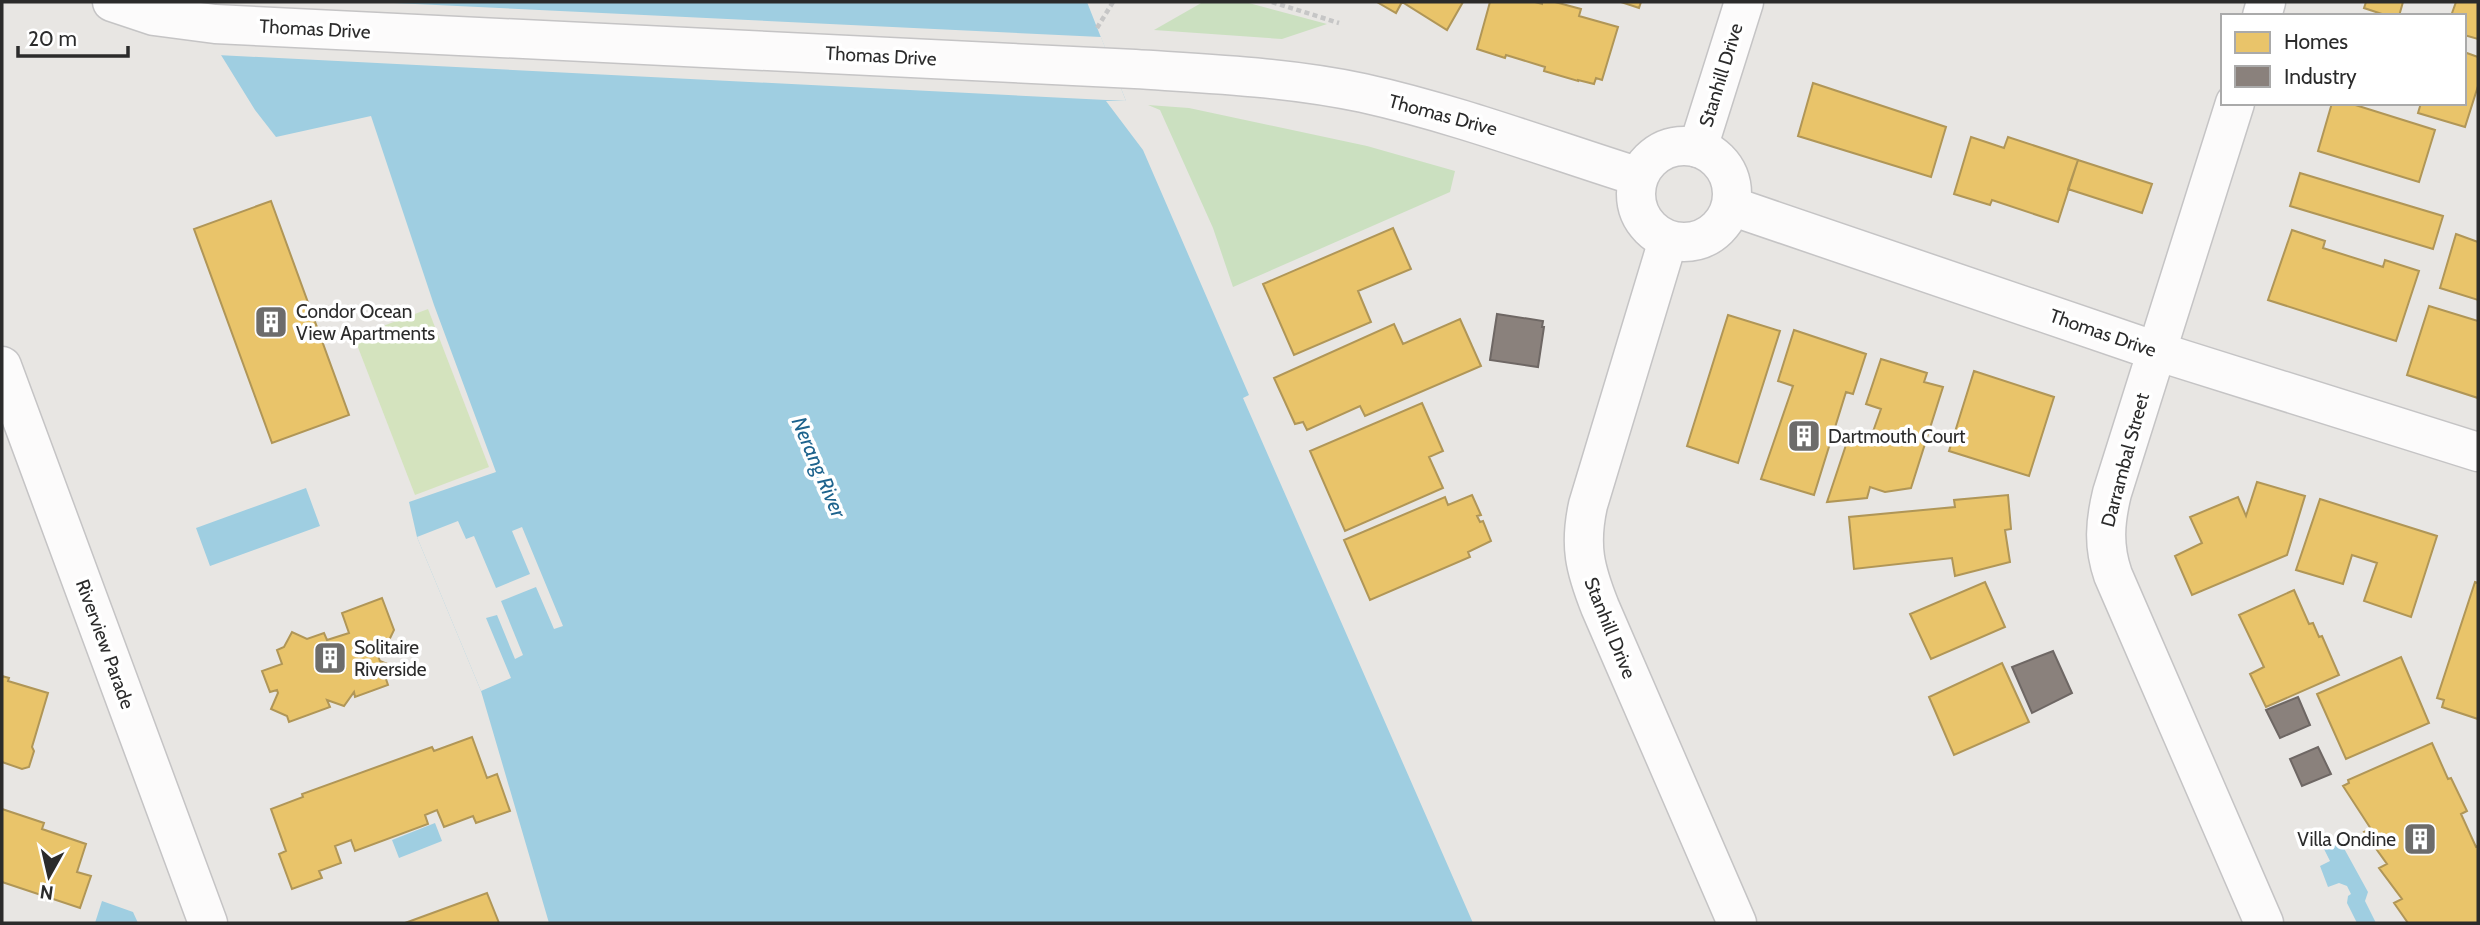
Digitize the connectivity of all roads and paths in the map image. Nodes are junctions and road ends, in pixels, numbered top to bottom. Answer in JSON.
{"nodes":[{"id":1,"x":112,"y":2,"type":"edge"},
{"id":2,"x":1113,"y":2,"type":"edge"},
{"id":3,"x":1272,"y":2,"type":"edge"},
{"id":4,"x":1744,"y":2,"type":"edge"},
{"id":5,"x":1339,"y":23,"type":"dead end"},
{"id":6,"x":1093,"y":36,"type":"dead end"},
{"id":7,"x":2234,"y":105,"type":"edge"},
{"id":8,"x":1698,"y":148,"type":"junction"},
{"id":9,"x":1639,"y":177,"type":"junction"},
{"id":10,"x":1731,"y":206,"type":"junction"},
{"id":11,"x":1668,"y":240,"type":"junction"},
{"id":12,"x":2156,"y":351,"type":"junction"},
{"id":13,"x":2,"y":366,"type":"edge"},
{"id":14,"x":2478,"y":452,"type":"edge"},
{"id":15,"x":208,"y":923,"type":"edge"},
{"id":16,"x":1737,"y":923,"type":"edge"},
{"id":17,"x":2264,"y":923,"type":"edge"}],
"edges":[{"from":1,"to":9,"type":"main road","name":"Thomas Drive"},
{"from":2,"to":6,"type":"path"},
{"from":3,"to":5,"type":"path"},
{"from":4,"to":8,"type":"main road","name":"Stanhill Drive"},
{"from":7,"to":12,"type":"main road","name":"Darrambal Street"},
{"from":8,"to":9,"type":"main road"},
{"from":8,"to":10,"type":"main road"},
{"from":9,"to":11,"type":"main road"},
{"from":10,"to":11,"type":"main road"},
{"from":10,"to":12,"type":"main road","name":"Thomas Drive"},
{"from":11,"to":16,"type":"main road","name":"Stanhill Drive"},
{"from":12,"to":14,"type":"main road","name":"Thomas Drive"},
{"from":12,"to":17,"type":"main road","name":"Darrambal Street"},
{"from":13,"to":15,"type":"main road","name":"Riverview Parade"}]}
